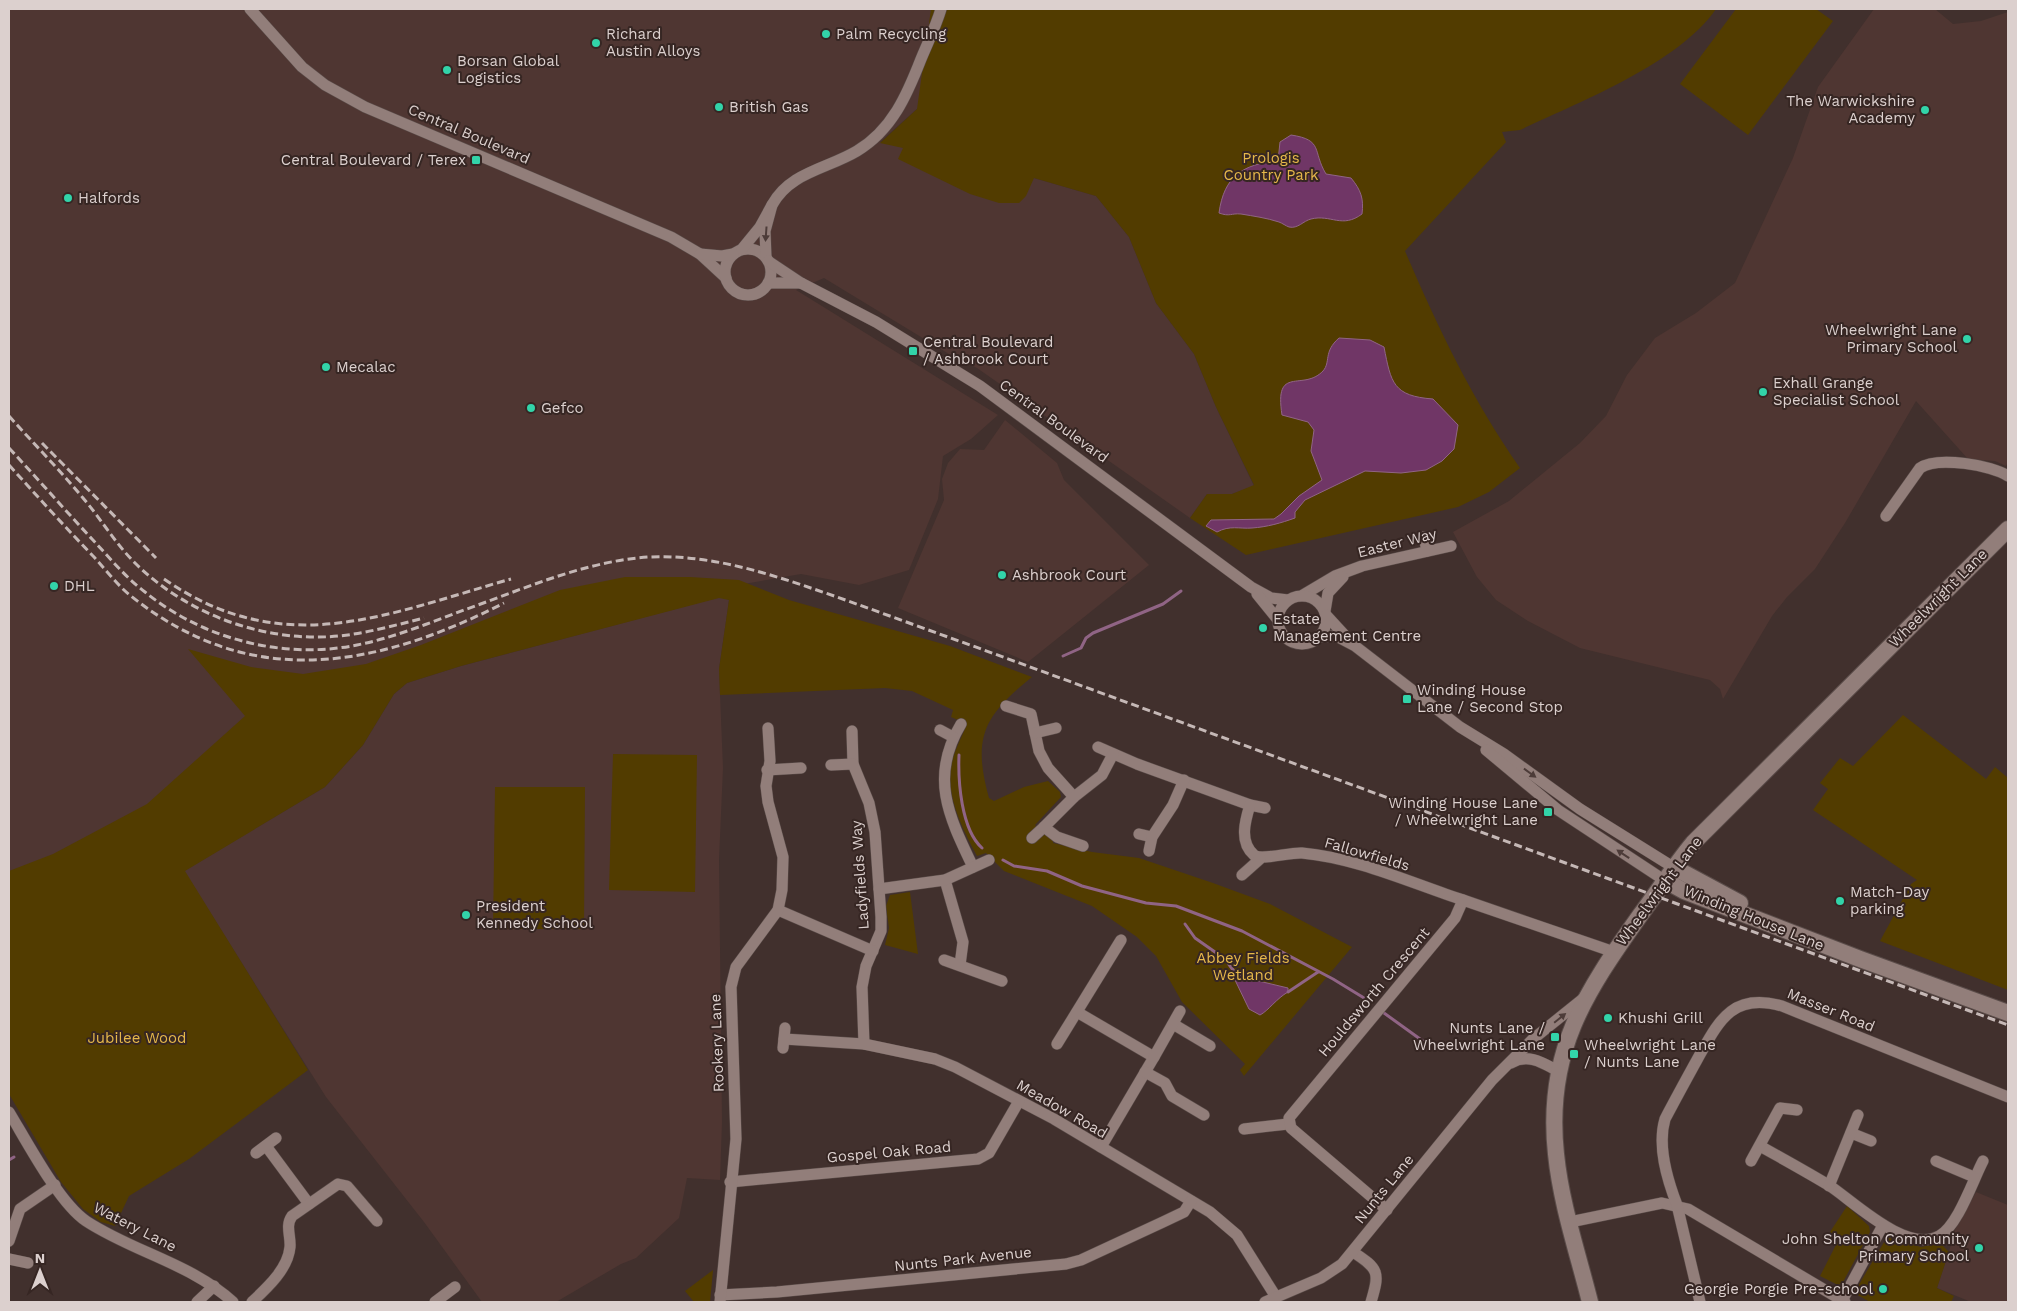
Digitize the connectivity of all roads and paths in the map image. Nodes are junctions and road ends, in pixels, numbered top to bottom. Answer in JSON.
{"nodes":[{"id":1,"x":251,"y":9,"type":"edge"},
{"id":2,"x":940,"y":9,"type":"edge"},
{"id":3,"x":772,"y":205,"type":"junction"},
{"id":4,"x":737,"y":252,"type":"junction"},
{"id":5,"x":700,"y":254,"type":"junction"},
{"id":6,"x":767,"y":259,"type":"junction"},
{"id":7,"x":726,"y":278,"type":"junction"},
{"id":8,"x":768,"y":283,"type":"junction"},
{"id":9,"x":802,"y":283,"type":"junction"},
{"id":10,"x":2008,"y":476,"type":"edge"},
{"id":11,"x":1892,"y":514,"type":"dead end"},
{"id":12,"x":2008,"y":529,"type":"edge"},
{"id":13,"x":1424,"y":537,"type":"dead end"},
{"id":14,"x":1451,"y":546,"type":"dead end"},
{"id":15,"x":1427,"y":551,"type":"junction"},
{"id":16,"x":1350,"y":570,"type":"junction"},
{"id":17,"x":1252,"y":587,"type":"junction"},
{"id":18,"x":1303,"y":595,"type":"junction"},
{"id":19,"x":1288,"y":600,"type":"junction"},
{"id":20,"x":1326,"y":613,"type":"junction"},
{"id":21,"x":1278,"y":620,"type":"junction"},
{"id":22,"x":1319,"y":638,"type":"junction"},
{"id":23,"x":1355,"y":646,"type":"junction"},
{"id":24,"x":1006,"y":706,"type":"dead end"},
{"id":25,"x":962,"y":724,"type":"dead end"},
{"id":26,"x":768,"y":728,"type":"dead end"},
{"id":27,"x":1056,"y":728,"type":"dead end"},
{"id":28,"x":940,"y":730,"type":"dead end"},
{"id":29,"x":852,"y":732,"type":"dead end"},
{"id":30,"x":1035,"y":733,"type":"junction"},
{"id":31,"x":953,"y":737,"type":"junction"},
{"id":32,"x":1098,"y":747,"type":"dead end"},
{"id":33,"x":1113,"y":754,"type":"junction"},
{"id":34,"x":853,"y":764,"type":"junction"},
{"id":35,"x":831,"y":765,"type":"dead end"},
{"id":36,"x":801,"y":768,"type":"dead end"},
{"id":37,"x":768,"y":770,"type":"junction"},
{"id":38,"x":1184,"y":780,"type":"junction"},
{"id":39,"x":1074,"y":797,"type":"junction"},
{"id":40,"x":1250,"y":805,"type":"junction"},
{"id":41,"x":1264,"y":808,"type":"dead end"},
{"id":42,"x":1044,"y":827,"type":"junction"},
{"id":43,"x":1139,"y":834,"type":"dead end"},
{"id":44,"x":1152,"y":837,"type":"junction"},
{"id":45,"x":1032,"y":838,"type":"dead end"},
{"id":46,"x":1083,"y":846,"type":"dead end"},
{"id":47,"x":1149,"y":851,"type":"dead end"},
{"id":48,"x":1260,"y":859,"type":"junction"},
{"id":49,"x":988,"y":861,"type":"dead end"},
{"id":50,"x":973,"y":867,"type":"junction"},
{"id":51,"x":1669,"y":874,"type":"junction"},
{"id":52,"x":1242,"y":875,"type":"dead end"},
{"id":53,"x":945,"y":880,"type":"junction"},
{"id":54,"x":879,"y":889,"type":"junction"},
{"id":55,"x":1463,"y":900,"type":"junction"},
{"id":56,"x":778,"y":910,"type":"junction"},
{"id":57,"x":1120,"y":940,"type":"dead end"},
{"id":58,"x":873,"y":951,"type":"junction"},
{"id":59,"x":1614,"y":952,"type":"junction"},
{"id":60,"x":944,"y":960,"type":"dead end"},
{"id":61,"x":960,"y":965,"type":"junction"},
{"id":62,"x":1002,"y":981,"type":"dead end"},
{"id":63,"x":1586,"y":997,"type":"junction"},
{"id":64,"x":1180,"y":1011,"type":"dead end"},
{"id":65,"x":1076,"y":1012,"type":"junction"},
{"id":66,"x":2008,"y":1014,"type":"edge"},
{"id":67,"x":1173,"y":1024,"type":"junction"},
{"id":68,"x":784,"y":1038,"type":"dead end"},
{"id":69,"x":864,"y":1044,"type":"junction"},
{"id":70,"x":1057,"y":1044,"type":"dead end"},
{"id":71,"x":1210,"y":1046,"type":"dead end"},
{"id":72,"x":1154,"y":1057,"type":"junction"},
{"id":73,"x":1504,"y":1068,"type":"junction"},
{"id":74,"x":1558,"y":1071,"type":"junction"},
{"id":75,"x":1145,"y":1072,"type":"junction"},
{"id":76,"x":2008,"y":1096,"type":"edge"},
{"id":77,"x":1019,"y":1100,"type":"junction"},
{"id":78,"x":1797,"y":1110,"type":"dead end"},
{"id":79,"x":9,"y":1112,"type":"edge"},
{"id":80,"x":1204,"y":1115,"type":"dead end"},
{"id":81,"x":1858,"y":1115,"type":"dead end"},
{"id":82,"x":1288,"y":1124,"type":"junction"},
{"id":83,"x":1244,"y":1129,"type":"dead end"},
{"id":84,"x":1851,"y":1133,"type":"junction"},
{"id":85,"x":276,"y":1138,"type":"dead end"},
{"id":86,"x":1871,"y":1141,"type":"dead end"},
{"id":87,"x":266,"y":1146,"type":"junction"},
{"id":88,"x":1760,"y":1146,"type":"junction"},
{"id":89,"x":1101,"y":1148,"type":"junction"},
{"id":90,"x":256,"y":1153,"type":"dead end"},
{"id":91,"x":1751,"y":1161,"type":"dead end"},
{"id":92,"x":1936,"y":1161,"type":"dead end"},
{"id":93,"x":1983,"y":1161,"type":"dead end"},
{"id":94,"x":1974,"y":1177,"type":"junction"},
{"id":95,"x":730,"y":1182,"type":"junction"},
{"id":96,"x":55,"y":1185,"type":"junction"},
{"id":97,"x":1829,"y":1186,"type":"junction"},
{"id":98,"x":1191,"y":1201,"type":"junction"},
{"id":99,"x":309,"y":1204,"type":"junction"},
{"id":100,"x":1677,"y":1205,"type":"junction"},
{"id":101,"x":1387,"y":1210,"type":"junction"},
{"id":102,"x":377,"y":1221,"type":"dead end"},
{"id":103,"x":1570,"y":1222,"type":"junction"},
{"id":104,"x":1884,"y":1226,"type":"junction"},
{"id":105,"x":9,"y":1240,"type":"edge"},
{"id":106,"x":1353,"y":1252,"type":"junction"},
{"id":107,"x":9,"y":1258,"type":"edge"},
{"id":108,"x":28,"y":1263,"type":"dead end"},
{"id":109,"x":214,"y":1286,"type":"junction"},
{"id":110,"x":455,"y":1287,"type":"dead end"},
{"id":111,"x":1276,"y":1297,"type":"junction"},
{"id":112,"x":449,"y":1298,"type":"edge"},
{"id":113,"x":720,"y":1298,"type":"edge"},
{"id":114,"x":1843,"y":1301,"type":"edge"},
{"id":115,"x":197,"y":1302,"type":"edge"},
{"id":116,"x":233,"y":1302,"type":"edge"},
{"id":117,"x":252,"y":1302,"type":"edge"},
{"id":118,"x":435,"y":1302,"type":"edge"},
{"id":119,"x":1265,"y":1302,"type":"edge"},
{"id":120,"x":1370,"y":1302,"type":"edge"},
{"id":121,"x":1590,"y":1302,"type":"edge"},
{"id":122,"x":1700,"y":1302,"type":"edge"}],
"edges":[{"from":1,"to":5,"type":"street","name":"Central Boulevard"},
{"from":2,"to":3,"type":"street"},
{"from":3,"to":4,"type":"street"},
{"from":3,"to":6,"type":"street","one_way":true},
{"from":4,"to":5,"type":"street","name":"Central Boulevard"},
{"from":4,"to":6,"type":"street"},
{"from":4,"to":7,"type":"street"},
{"from":5,"to":7,"type":"street","name":"Central Boulevard"},
{"from":6,"to":8,"type":"street"},
{"from":6,"to":9,"type":"street","name":"Central Boulevard"},
{"from":7,"to":8,"type":"street"},
{"from":8,"to":9,"type":"street","name":"Central Boulevard"},
{"from":9,"to":17,"type":"street","name":"Central Boulevard"},
{"from":10,"to":11,"type":"street"},
{"from":12,"to":51,"type":"street","name":"Wheelwright Lane"},
{"from":13,"to":15,"type":"street"},
{"from":14,"to":15,"type":"street","name":"Easter Way"},
{"from":15,"to":16,"type":"street","name":"Easter Way"},
{"from":16,"to":18,"type":"street","name":"Easter Way"},
{"from":16,"to":20,"type":"street","name":"Easter Way"},
{"from":17,"to":19,"type":"street","name":"Central Boulevard"},
{"from":17,"to":21,"type":"street","name":"Central Boulevard"},
{"from":18,"to":19,"type":"street"},
{"from":18,"to":20,"type":"street"},
{"from":19,"to":21,"type":"street"},
{"from":20,"to":22,"type":"street"},
{"from":20,"to":23,"type":"street","name":"Winding House Lane"},
{"from":21,"to":22,"type":"street"},
{"from":22,"to":23,"type":"street","name":"Winding House Lane"},
{"from":23,"to":51,"type":"street","name":"Winding House Lane"},
{"from":24,"to":30,"type":"street"},
{"from":25,"to":31,"type":"street"},
{"from":26,"to":37,"type":"street","name":"Rookery Lane"},
{"from":27,"to":30,"type":"street"},
{"from":28,"to":31,"type":"street"},
{"from":29,"to":34,"type":"street","name":"Ladyfields Way"},
{"from":30,"to":39,"type":"street"},
{"from":31,"to":50,"type":"street"},
{"from":32,"to":33,"type":"street"},
{"from":33,"to":38,"type":"street"},
{"from":33,"to":39,"type":"street"},
{"from":34,"to":35,"type":"street"},
{"from":34,"to":54,"type":"street","name":"Ladyfields Way"},
{"from":36,"to":37,"type":"street"},
{"from":37,"to":56,"type":"street","name":"Rookery Lane"},
{"from":38,"to":40,"type":"street"},
{"from":38,"to":44,"type":"street"},
{"from":39,"to":42,"type":"street"},
{"from":40,"to":41,"type":"street"},
{"from":40,"to":48,"type":"street"},
{"from":42,"to":45,"type":"street"},
{"from":42,"to":46,"type":"street"},
{"from":43,"to":44,"type":"street"},
{"from":44,"to":47,"type":"street"},
{"from":48,"to":52,"type":"street","name":"Fallowfields"},
{"from":48,"to":55,"type":"street","name":"Fallowfields"},
{"from":49,"to":50,"type":"street"},
{"from":50,"to":53,"type":"street"},
{"from":51,"to":59,"type":"street","name":"Wheelwright Lane"},
{"from":51,"to":66,"type":"street","name":"Winding House Lane"},
{"from":53,"to":54,"type":"street"},
{"from":53,"to":61,"type":"street"},
{"from":54,"to":58,"type":"street","name":"Ladyfields Way"},
{"from":55,"to":59,"type":"street"},
{"from":55,"to":82,"type":"street","name":"Houldsworth Crescent"},
{"from":56,"to":58,"type":"street"},
{"from":56,"to":95,"type":"street","name":"Rookery Lane"},
{"from":57,"to":65,"type":"street"},
{"from":58,"to":69,"type":"street","name":"Ladyfields Way"},
{"from":59,"to":63,"type":"street","name":"Wheelwright Lane"},
{"from":60,"to":61,"type":"street"},
{"from":61,"to":62,"type":"street"},
{"from":73,"to":63,"type":"street","name":"Nunts Lane","one_way":true},
{"from":63,"to":74,"type":"street","name":"Wheelwright Lane"},
{"from":64,"to":67,"type":"street"},
{"from":65,"to":70,"type":"street"},
{"from":65,"to":72,"type":"street"},
{"from":67,"to":71,"type":"street"},
{"from":67,"to":72,"type":"street"},
{"from":68,"to":69,"type":"street","name":"Meadow Road"},
{"from":69,"to":77,"type":"street","name":"Meadow Road"},
{"from":72,"to":75,"type":"street"},
{"from":73,"to":74,"type":"street","name":"Nunts Lane"},
{"from":73,"to":101,"type":"street","name":"Nunts Lane"},
{"from":74,"to":103,"type":"street","name":"Wheelwright Lane"},
{"from":75,"to":80,"type":"street"},
{"from":75,"to":89,"type":"street"},
{"from":76,"to":100,"type":"street","name":"Masser Road"},
{"from":77,"to":89,"type":"street","name":"Meadow Road"},
{"from":77,"to":95,"type":"street","name":"Gospel Oak Road"},
{"from":78,"to":88,"type":"street"},
{"from":79,"to":96,"type":"street","name":"Watery Lane"},
{"from":81,"to":84,"type":"street"},
{"from":82,"to":83,"type":"street"},
{"from":82,"to":101,"type":"street"},
{"from":84,"to":86,"type":"street"},
{"from":84,"to":97,"type":"street"},
{"from":85,"to":87,"type":"street"},
{"from":87,"to":90,"type":"street"},
{"from":87,"to":99,"type":"street"},
{"from":88,"to":91,"type":"street"},
{"from":88,"to":97,"type":"street"},
{"from":89,"to":98,"type":"street","name":"Meadow Road"},
{"from":92,"to":94,"type":"street"},
{"from":93,"to":94,"type":"street"},
{"from":94,"to":104,"type":"street"},
{"from":95,"to":113,"type":"street","name":"Rookery Lane"},
{"from":96,"to":105,"type":"street"},
{"from":96,"to":109,"type":"street","name":"Watery Lane"},
{"from":97,"to":104,"type":"street"},
{"from":98,"to":111,"type":"street","name":"Meadow Road"},
{"from":98,"to":113,"type":"street","name":"Nunts Park Avenue"},
{"from":99,"to":102,"type":"street"},
{"from":99,"to":117,"type":"street"},
{"from":100,"to":103,"type":"street"},
{"from":100,"to":114,"type":"street"},
{"from":100,"to":122,"type":"street","name":"Masser Road"},
{"from":101,"to":106,"type":"street","name":"Nunts Lane"},
{"from":103,"to":121,"type":"street","name":"Wheelwright Lane"},
{"from":104,"to":114,"type":"street"},
{"from":106,"to":111,"type":"street","name":"Nunts Lane"},
{"from":106,"to":120,"type":"street"},
{"from":107,"to":108,"type":"street"},
{"from":109,"to":115,"type":"street"},
{"from":109,"to":116,"type":"street","name":"Watery Lane"},
{"from":110,"to":112,"type":"street"},
{"from":111,"to":119,"type":"street","name":"Nunts Lane"},
{"from":112,"to":118,"type":"street"}]}
